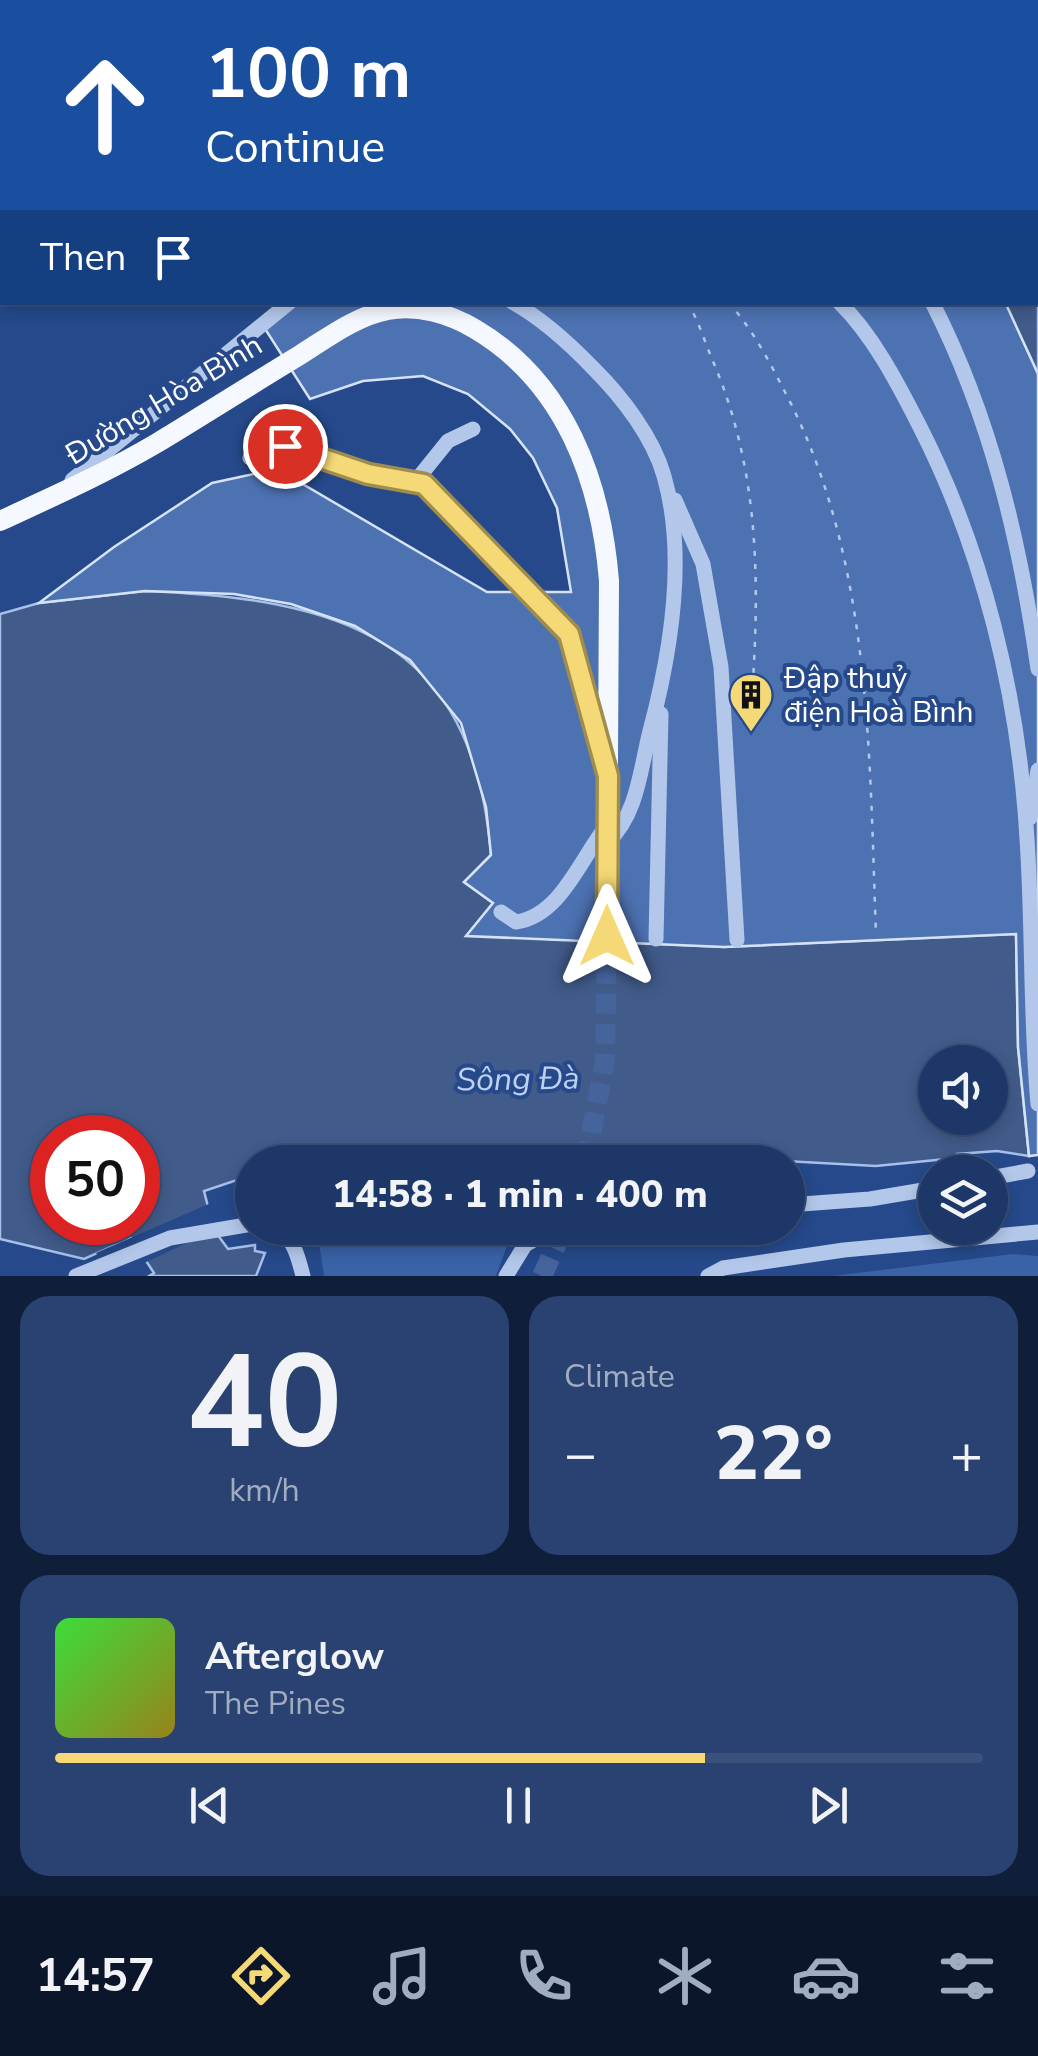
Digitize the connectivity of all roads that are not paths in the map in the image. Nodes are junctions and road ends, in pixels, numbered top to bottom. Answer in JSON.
{"nodes":[{"id":1,"x":286,"y":305,"type":"edge"},
{"id":2,"x":417,"y":305,"type":"edge"},
{"id":3,"x":517,"y":305,"type":"edge"},
{"id":4,"x":841,"y":305,"type":"edge"},
{"id":5,"x":933,"y":305,"type":"edge"},
{"id":6,"x":473,"y":429,"type":"dead end"},
{"id":7,"x":250,"y":458,"type":"dead end"},
{"id":8,"x":664,"y":473,"type":"junction"},
{"id":9,"x":414,"y":482,"type":"junction"},
{"id":10,"x":42,"y":502,"type":"junction"},
{"id":11,"x":0,"y":521,"type":"edge"},
{"id":12,"x":1038,"y":668,"type":"edge"},
{"id":13,"x":661,"y":690,"type":"junction"},
{"id":14,"x":1038,"y":770,"type":"edge"},
{"id":15,"x":608,"y":776,"type":"junction"},
{"id":16,"x":608,"y":833,"type":"junction"},
{"id":17,"x":1027,"y":837,"type":"junction"},
{"id":18,"x":501,"y":912,"type":"dead end"},
{"id":19,"x":607,"y":936,"type":"tunnel mouth"},
{"id":20,"x":656,"y":939,"type":"dead end"},
{"id":21,"x":737,"y":940,"type":"dead end"},
{"id":22,"x":1038,"y":1104,"type":"edge"},
{"id":23,"x":1028,"y":1171,"type":"dead end"},
{"id":24,"x":1008,"y":1175,"type":"edge"},
{"id":25,"x":918,"y":1191,"type":"edge"},
{"id":26,"x":805,"y":1204,"type":"edge"},
{"id":27,"x":235,"y":1226,"type":"edge"},
{"id":28,"x":1038,"y":1232,"type":"edge"},
{"id":29,"x":293,"y":1245,"type":"edge"},
{"id":30,"x":525,"y":1245,"type":"edge"},
{"id":31,"x":76,"y":1276,"type":"edge"},
{"id":32,"x":302,"y":1276,"type":"edge"},
{"id":33,"x":506,"y":1276,"type":"edge"},
{"id":34,"x":708,"y":1276,"type":"edge"}],
"edges":[{"from":1,"to":10,"type":"street"},
{"from":2,"to":10,"type":"main road","name":"Đường Hòa Bình"},
{"from":2,"to":15,"type":"main road","name":"Đường Hòa Bình"},
{"from":3,"to":8,"type":"street"},
{"from":4,"to":17,"type":"street"},
{"from":5,"to":12,"type":"street"},
{"from":6,"to":9,"type":"street"},
{"from":7,"to":9,"type":"street"},
{"from":8,"to":13,"type":"street"},
{"from":8,"to":21,"type":"street"},
{"from":9,"to":15,"type":"street"},
{"from":10,"to":11,"type":"main road","name":"Đường Hòa Bình"},
{"from":13,"to":16,"type":"street"},
{"from":13,"to":20,"type":"street"},
{"from":14,"to":17,"type":"street"},
{"from":15,"to":16,"type":"main road","name":"Đường Hòa Bình"},
{"from":16,"to":18,"type":"street"},
{"from":16,"to":19,"type":"main road","name":"Đường Hòa Bình"},
{"from":17,"to":22,"type":"street"},
{"from":23,"to":24,"type":"street"},
{"from":25,"to":26,"type":"street"},
{"from":27,"to":31,"type":"street"},
{"from":28,"to":34,"type":"street"},
{"from":29,"to":32,"type":"street"},
{"from":30,"to":33,"type":"street"}]}
